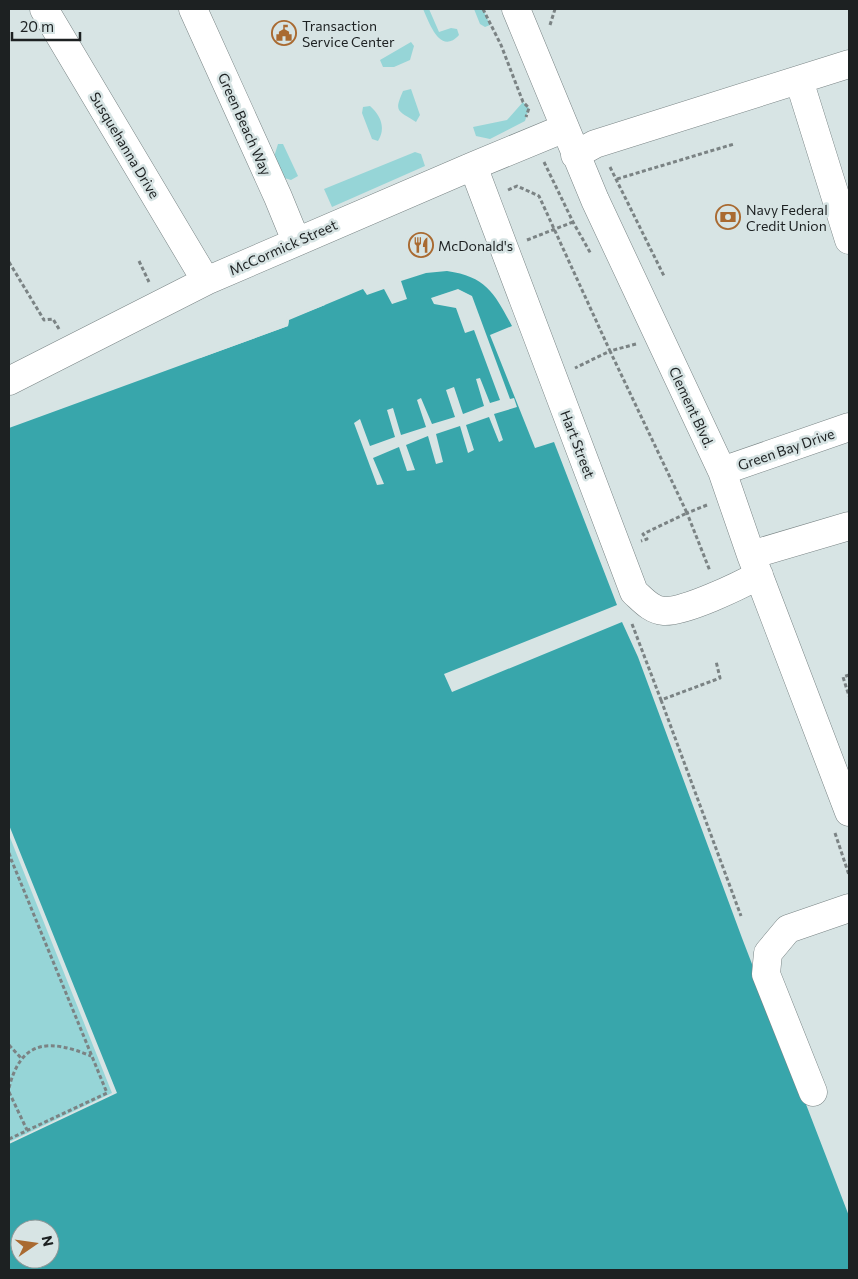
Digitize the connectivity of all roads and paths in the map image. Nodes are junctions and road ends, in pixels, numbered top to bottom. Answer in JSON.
{"nodes":[{"id":1,"x":44,"y":9,"type":"edge"},
{"id":2,"x":193,"y":9,"type":"edge"},
{"id":3,"x":516,"y":9,"type":"edge"},
{"id":4,"x":849,"y":64,"type":"edge"},
{"id":5,"x":798,"y":80,"type":"junction"},
{"id":6,"x":565,"y":128,"type":"junction"},
{"id":7,"x":734,"y":144,"type":"dead end"},
{"id":8,"x":575,"y":155,"type":"junction"},
{"id":9,"x":473,"y":166,"type":"junction"},
{"id":10,"x":617,"y":179,"type":"dead end"},
{"id":11,"x":485,"y":199,"type":"junction"},
{"id":12,"x":573,"y":222,"type":"dead end"},
{"id":13,"x":556,"y":229,"type":"junction"},
{"id":14,"x":849,"y":240,"type":"edge"},
{"id":15,"x":296,"y":241,"type":"junction"},
{"id":16,"x":524,"y":241,"type":"dead end"},
{"id":17,"x":139,"y":261,"type":"dead end"},
{"id":18,"x":9,"y":262,"type":"edge"},
{"id":19,"x":206,"y":281,"type":"junction"},
{"id":20,"x":151,"y":285,"type":"dead end"},
{"id":21,"x":62,"y":333,"type":"dead end"},
{"id":22,"x":632,"y":336,"type":"dead end"},
{"id":23,"x":610,"y":351,"type":"junction"},
{"id":24,"x":552,"y":378,"type":"junction"},
{"id":25,"x":9,"y":381,"type":"edge"},
{"id":26,"x":849,"y":427,"type":"edge"},
{"id":27,"x":722,"y":471,"type":"junction"},
{"id":28,"x":687,"y":513,"type":"junction"},
{"id":29,"x":849,"y":526,"type":"edge"},
{"id":30,"x":619,"y":551,"type":"junction"},
{"id":31,"x":755,"y":565,"type":"junction"},
{"id":32,"x":712,"y":574,"type":"dead end"},
{"id":33,"x":630,"y":619,"type":"dead end"},
{"id":34,"x":716,"y":661,"type":"dead end"},
{"id":35,"x":849,"y":675,"type":"edge"},
{"id":36,"x":849,"y":696,"type":"edge"},
{"id":37,"x":661,"y":700,"type":"junction"},
{"id":38,"x":849,"y":812,"type":"edge"},
{"id":39,"x":9,"y":853,"type":"edge"},
{"id":40,"x":10,"y":860,"type":"edge"},
{"id":41,"x":849,"y":908,"type":"edge"},
{"id":42,"x":741,"y":916,"type":"dead end"},
{"id":43,"x":9,"y":1045,"type":"edge"},
{"id":44,"x":92,"y":1056,"type":"junction"},
{"id":45,"x":21,"y":1058,"type":"junction"},
{"id":46,"x":9,"y":1088,"type":"edge"},
{"id":47,"x":9,"y":1092,"type":"edge"},
{"id":48,"x":813,"y":1092,"type":"dead end"},
{"id":49,"x":27,"y":1130,"type":"junction"},
{"id":50,"x":9,"y":1138,"type":"edge"}],
"edges":[{"from":1,"to":19,"type":"street","name":"Susquehanna Drive"},
{"from":2,"to":15,"type":"street","name":"Green Beach Way"},
{"from":3,"to":6,"type":"street","name":"Clement Blvd."},
{"from":4,"to":5,"type":"street"},
{"from":5,"to":8,"type":"street"},
{"from":5,"to":14,"type":"street"},
{"from":6,"to":8,"type":"street","name":"Clement Blvd."},
{"from":6,"to":9,"type":"street","name":"McCormick Street"},
{"from":7,"to":10,"type":"path"},
{"from":8,"to":27,"type":"street","name":"Clement Blvd."},
{"from":9,"to":11,"type":"street","name":"Hart Street"},
{"from":9,"to":15,"type":"street","name":"McCormick Street"},
{"from":11,"to":13,"type":"path"},
{"from":11,"to":24,"type":"street","name":"Hart Street"},
{"from":12,"to":13,"type":"path"},
{"from":13,"to":16,"type":"path"},
{"from":13,"to":23,"type":"path"},
{"from":15,"to":19,"type":"street","name":"McCormick Street"},
{"from":17,"to":20,"type":"path"},
{"from":18,"to":21,"type":"path"},
{"from":19,"to":25,"type":"street","name":"McCormick Street"},
{"from":22,"to":23,"type":"path"},
{"from":23,"to":24,"type":"path"},
{"from":23,"to":28,"type":"path"},
{"from":24,"to":30,"type":"street","name":"Hart Street"},
{"from":26,"to":27,"type":"street","name":"Green Bay Drive"},
{"from":27,"to":31,"type":"street","name":"Clement Blvd."},
{"from":28,"to":30,"type":"path"},
{"from":28,"to":32,"type":"path"},
{"from":29,"to":31,"type":"street","name":"Hart Street"},
{"from":30,"to":31,"type":"street","name":"Hart Street"},
{"from":31,"to":38,"type":"street","name":"Clement Blvd."},
{"from":33,"to":37,"type":"path"},
{"from":34,"to":37,"type":"path"},
{"from":35,"to":36,"type":"path"},
{"from":37,"to":42,"type":"path"},
{"from":39,"to":40,"type":"path"},
{"from":40,"to":44,"type":"path"},
{"from":41,"to":48,"type":"street"},
{"from":43,"to":45,"type":"path"},
{"from":44,"to":45,"type":"path"},
{"from":44,"to":49,"type":"path"},
{"from":45,"to":46,"type":"path"},
{"from":47,"to":49,"type":"path"},
{"from":49,"to":50,"type":"path"}]}
